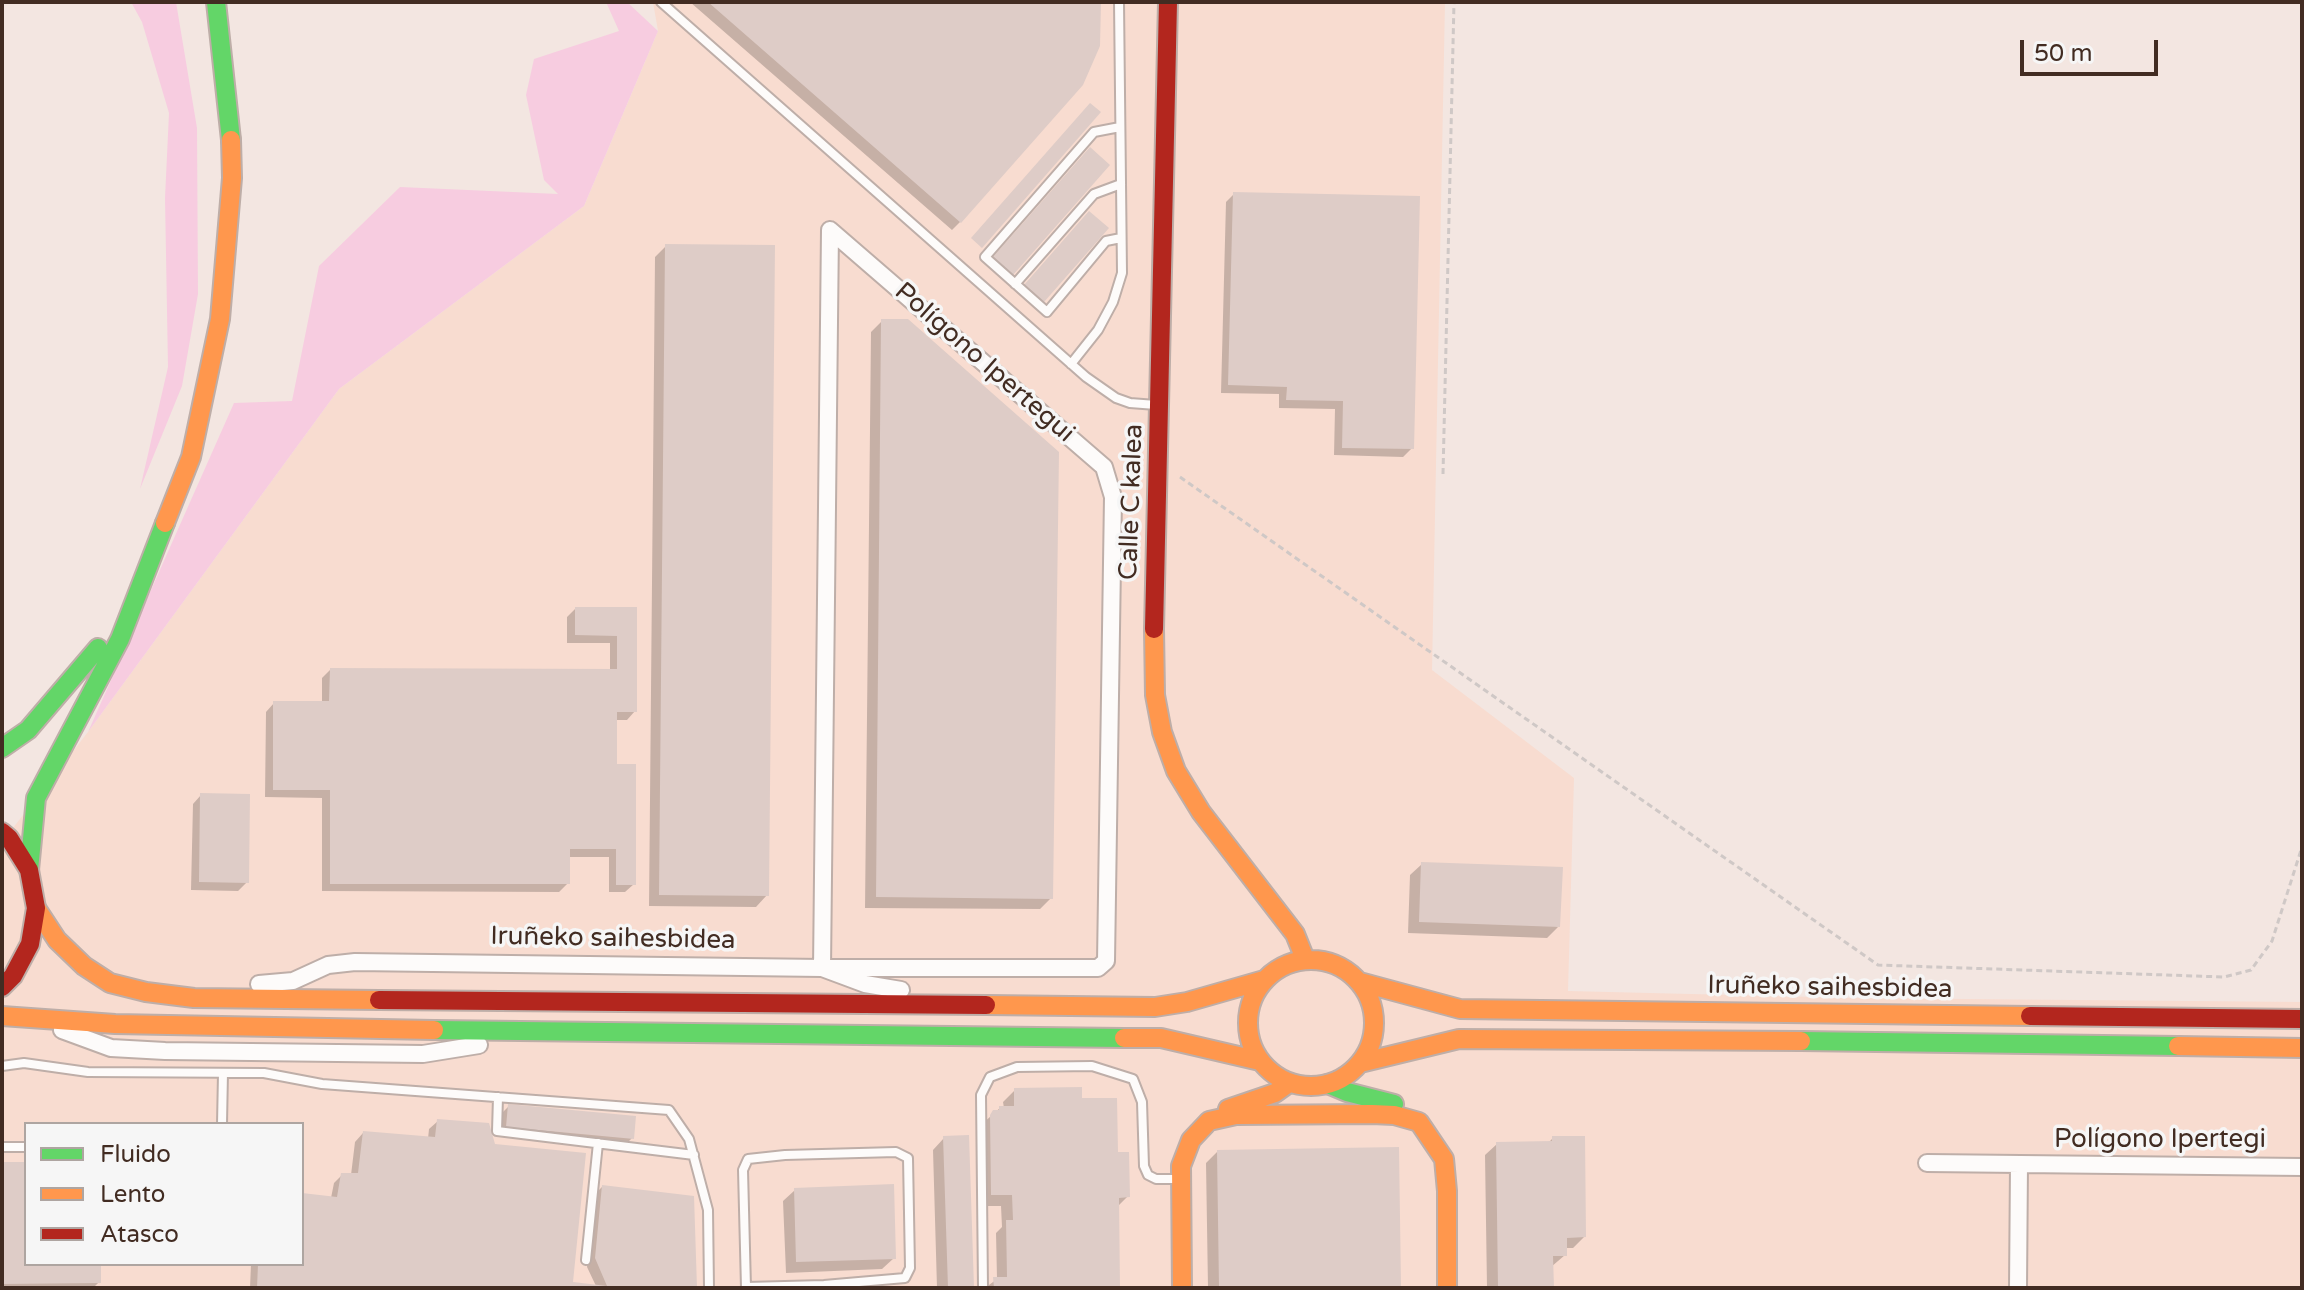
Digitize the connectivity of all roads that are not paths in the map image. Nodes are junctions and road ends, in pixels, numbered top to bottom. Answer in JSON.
{"nodes":[{"id":1,"x":216,"y":2,"type":"edge"},
{"id":2,"x":231,"y":2,"type":"edge"},
{"id":3,"x":661,"y":2,"type":"edge"},
{"id":4,"x":1119,"y":2,"type":"edge"},
{"id":5,"x":1168,"y":2,"type":"edge"},
{"id":6,"x":231,"y":121,"type":"junction"},
{"id":7,"x":1120,"y":127,"type":"junction"},
{"id":8,"x":1121,"y":184,"type":"junction"},
{"id":9,"x":1121,"y":238,"type":"junction"},
{"id":10,"x":1015,"y":284,"type":"junction"},
{"id":11,"x":1071,"y":364,"type":"junction"},
{"id":12,"x":1161,"y":405,"type":"junction"},
{"id":13,"x":146,"y":575,"type":"junction"},
{"id":14,"x":2,"y":748,"type":"edge"},
{"id":15,"x":2,"y":832,"type":"edge"},
{"id":16,"x":29,"y":870,"type":"junction"},
{"id":17,"x":36,"y":908,"type":"junction"},
{"id":18,"x":1305,"y":959,"type":"junction"},
{"id":19,"x":822,"y":968,"type":"junction"},
{"id":20,"x":1264,"y":980,"type":"junction"},
{"id":21,"x":1360,"y":982,"type":"junction"},
{"id":22,"x":2,"y":987,"type":"edge"},
{"id":23,"x":194,"y":998,"type":"junction"},
{"id":24,"x":1033,"y":1007,"type":"junction"},
{"id":25,"x":2,"y":1016,"type":"edge"},
{"id":26,"x":27,"y":1016,"type":"junction"},
{"id":27,"x":2302,"y":1019,"type":"edge"},
{"id":28,"x":541,"y":1032,"type":"junction"},
{"id":29,"x":2302,"y":1048,"type":"edge"},
{"id":30,"x":1260,"y":1061,"type":"junction"},
{"id":31,"x":1360,"y":1063,"type":"junction"},
{"id":32,"x":2,"y":1066,"type":"edge"},
{"id":33,"x":223,"y":1073,"type":"junction"},
{"id":34,"x":1289,"y":1083,"type":"junction"},
{"id":35,"x":1328,"y":1084,"type":"junction"},
{"id":36,"x":498,"y":1097,"type":"junction"},
{"id":37,"x":1209,"y":1121,"type":"junction"},
{"id":38,"x":222,"y":1122,"type":"edge"},
{"id":39,"x":1419,"y":1122,"type":"junction"},
{"id":40,"x":598,"y":1143,"type":"junction"},
{"id":41,"x":2,"y":1147,"type":"edge"},
{"id":42,"x":24,"y":1147,"type":"edge"},
{"id":43,"x":694,"y":1155,"type":"junction"},
{"id":44,"x":1927,"y":1163,"type":"dead end"},
{"id":45,"x":2019,"y":1165,"type":"junction"},
{"id":46,"x":2302,"y":1167,"type":"edge"},
{"id":47,"x":1181,"y":1179,"type":"junction"},
{"id":48,"x":586,"y":1260,"type":"dead end"},
{"id":49,"x":709,"y":1288,"type":"edge"},
{"id":50,"x":746,"y":1288,"type":"edge"},
{"id":51,"x":983,"y":1288,"type":"edge"},
{"id":52,"x":1182,"y":1288,"type":"edge"},
{"id":53,"x":1447,"y":1288,"type":"edge"},
{"id":54,"x":2018,"y":1288,"type":"edge"}],
"edges":[{"from":1,"to":6,"type":"main road"},
{"from":2,"to":6,"type":"main road"},
{"from":3,"to":11,"type":"lane"},
{"from":4,"to":7,"type":"lane"},
{"from":5,"to":12,"type":"main road","name":"Calle C kalea"},
{"from":6,"to":13,"type":"main road"},
{"from":7,"to":8,"type":"lane"},
{"from":7,"to":10,"type":"lane"},
{"from":8,"to":9,"type":"lane"},
{"from":8,"to":10,"type":"lane"},
{"from":9,"to":10,"type":"lane"},
{"from":9,"to":11,"type":"lane"},
{"from":11,"to":12,"type":"lane"},
{"from":12,"to":18,"type":"main road","name":"Calle C kalea"},
{"from":13,"to":14,"type":"main road"},
{"from":13,"to":16,"type":"main road"},
{"from":15,"to":16,"type":"main road"},
{"from":16,"to":17,"type":"main road"},
{"from":17,"to":22,"type":"main road"},
{"from":17,"to":23,"type":"main road","name":"Iruñeko saihesbidea"},
{"from":18,"to":20,"type":"main road"},
{"from":18,"to":21,"type":"main road"},
{"from":19,"to":19,"type":"street","name":"Polígono Ipertegui"},
{"from":19,"to":23,"type":"street","name":"Iruñeko saihesbidea"},
{"from":19,"to":24,"type":"street","name":"Iruñeko saihesbidea"},
{"from":20,"to":24,"type":"main road","name":"Iruñeko saihesbidea"},
{"from":20,"to":30,"type":"main road"},
{"from":21,"to":27,"type":"main road","name":"Iruñeko saihesbidea"},
{"from":21,"to":31,"type":"main road"},
{"from":23,"to":24,"type":"main road","name":"Iruñeko saihesbidea"},
{"from":25,"to":26,"type":"main road"},
{"from":26,"to":28,"type":"main road"},
{"from":26,"to":28,"type":"street"},
{"from":28,"to":30,"type":"main road"},
{"from":29,"to":31,"type":"main road","name":"Iruñeko saihesbidea"},
{"from":30,"to":34,"type":"main road"},
{"from":31,"to":35,"type":"main road"},
{"from":32,"to":33,"type":"lane"},
{"from":33,"to":36,"type":"lane"},
{"from":33,"to":38,"type":"lane"},
{"from":34,"to":35,"type":"main road"},
{"from":34,"to":37,"type":"main road"},
{"from":35,"to":39,"type":"main road"},
{"from":36,"to":40,"type":"lane"},
{"from":36,"to":43,"type":"lane"},
{"from":37,"to":39,"type":"main road"},
{"from":37,"to":47,"type":"main road"},
{"from":39,"to":53,"type":"main road"},
{"from":40,"to":43,"type":"lane"},
{"from":40,"to":48,"type":"lane"},
{"from":41,"to":42,"type":"lane"},
{"from":43,"to":49,"type":"lane"},
{"from":44,"to":45,"type":"street","name":"Polígono Ipertegi"},
{"from":45,"to":46,"type":"street","name":"Polígono Ipertegi"},
{"from":45,"to":54,"type":"street","name":"Polígono Ipertegi"},
{"from":47,"to":51,"type":"lane"},
{"from":47,"to":52,"type":"main road"},
{"from":50,"to":50,"type":"lane"}]}
